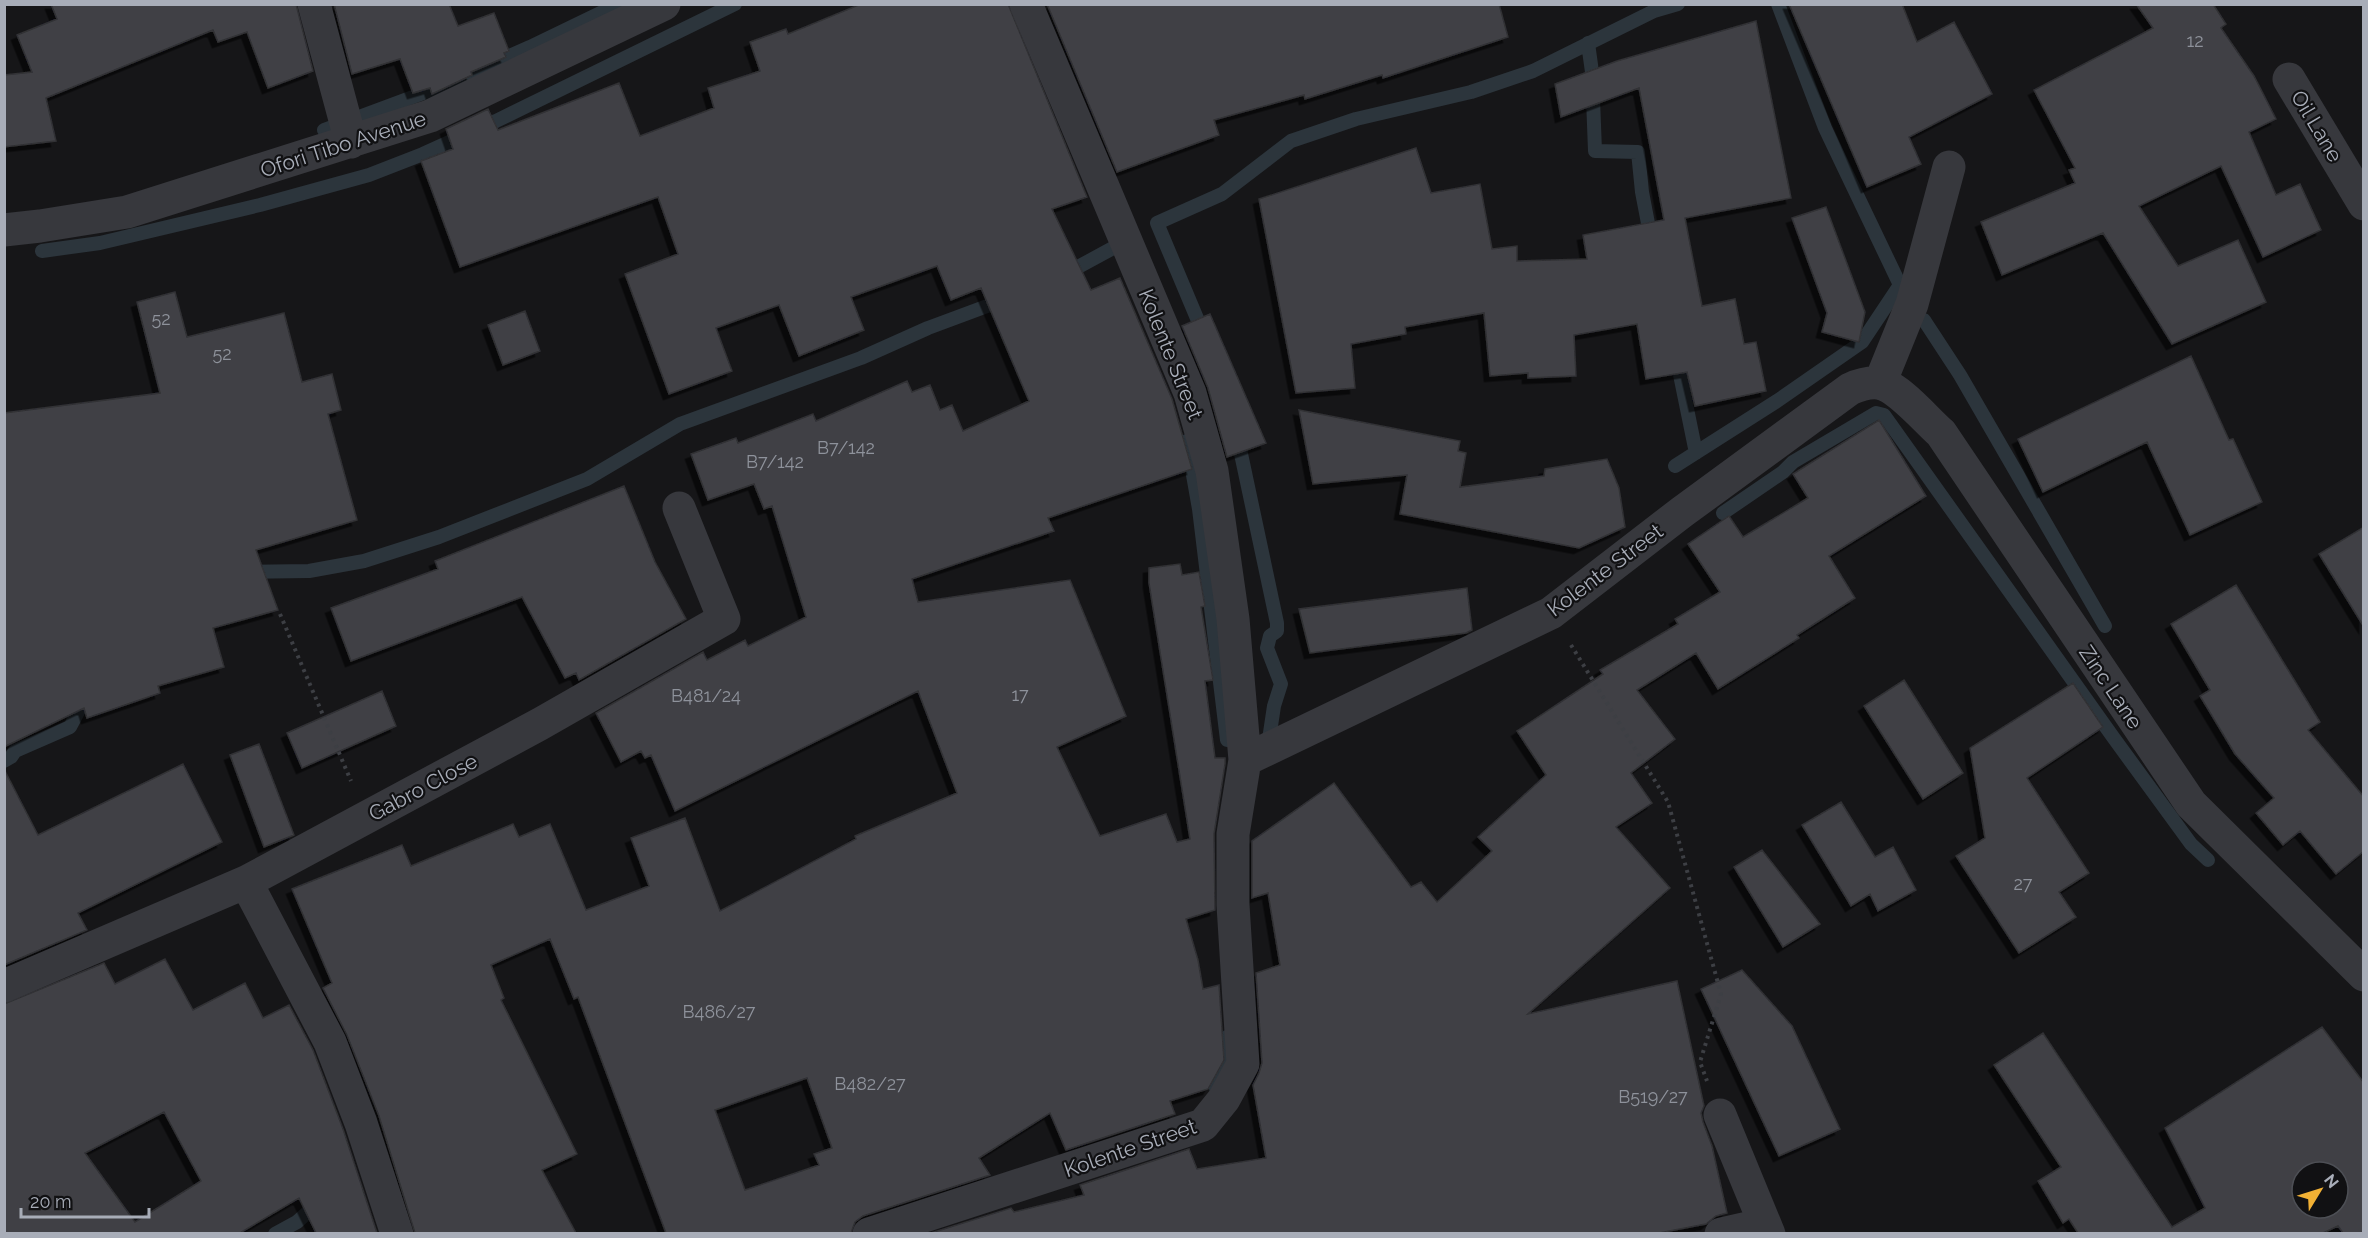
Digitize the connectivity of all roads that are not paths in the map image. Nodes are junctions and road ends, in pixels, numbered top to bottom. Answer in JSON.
{"nodes":[{"id":1,"x":314,"y":4,"type":"edge"},
{"id":2,"x":664,"y":4,"type":"edge"},
{"id":3,"x":1026,"y":4,"type":"edge"},
{"id":4,"x":2289,"y":80,"type":"dead end"},
{"id":5,"x":351,"y":142,"type":"junction"},
{"id":6,"x":1949,"y":167,"type":"dead end"},
{"id":7,"x":2364,"y":204,"type":"edge"},
{"id":8,"x":4,"y":230,"type":"edge"},
{"id":9,"x":1880,"y":383,"type":"junction"},
{"id":10,"x":679,"y":508,"type":"dead end"},
{"id":11,"x":1245,"y":760,"type":"junction"},
{"id":12,"x":246,"y":882,"type":"junction"},
{"id":13,"x":2364,"y":975,"type":"edge"},
{"id":14,"x":4,"y":986,"type":"edge"},
{"id":15,"x":1720,"y":1116,"type":"road end"},
{"id":16,"x":1767,"y":1229,"type":"edge"},
{"id":17,"x":397,"y":1233,"type":"edge"},
{"id":18,"x":869,"y":1233,"type":"edge"},
{"id":19,"x":1721,"y":1233,"type":"edge"}],
"edges":[{"from":1,"to":5,"type":"street"},
{"from":2,"to":5,"type":"street","name":"Ofori Tibo Avenue"},
{"from":3,"to":11,"type":"street","name":"Kolente Street"},
{"from":4,"to":7,"type":"street","name":"Oil Lane"},
{"from":5,"to":8,"type":"street","name":"Ofori Tibo Avenue"},
{"from":6,"to":9,"type":"street"},
{"from":9,"to":11,"type":"street","name":"Kolente Street"},
{"from":9,"to":13,"type":"street","name":"Zinc Lane"},
{"from":10,"to":12,"type":"street","name":"Gabro Close"},
{"from":11,"to":18,"type":"street","name":"Kolente Street"},
{"from":12,"to":14,"type":"street","name":"Gabro Close"},
{"from":12,"to":17,"type":"street"},
{"from":15,"to":16,"type":"street"},
{"from":16,"to":19,"type":"street"}]}
